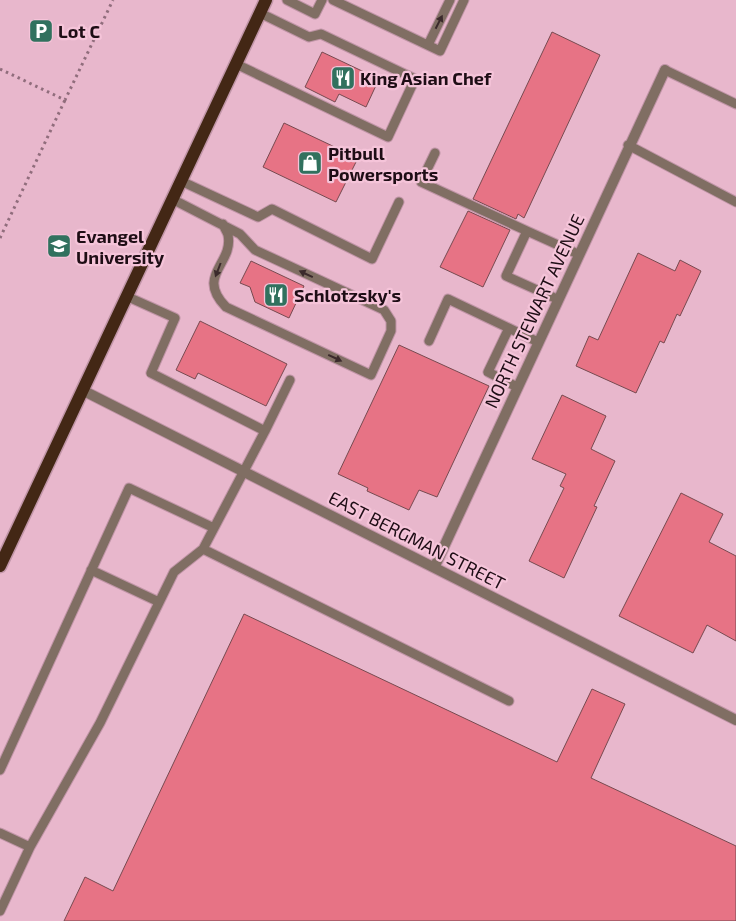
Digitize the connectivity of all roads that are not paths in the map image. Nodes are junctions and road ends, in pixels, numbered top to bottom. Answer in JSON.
{"nodes":[{"id":1,"x":266,"y":0,"type":"edge"},
{"id":2,"x":287,"y":0,"type":"edge"},
{"id":3,"x":322,"y":0,"type":"edge"},
{"id":4,"x":333,"y":0,"type":"edge"},
{"id":5,"x":450,"y":0,"type":"edge"},
{"id":6,"x":464,"y":0,"type":"edge"},
{"id":7,"x":260,"y":14,"type":"junction"},
{"id":8,"x":428,"y":45,"type":"junction"},
{"id":9,"x":236,"y":64,"type":"junction"},
{"id":10,"x":665,"y":70,"type":"joint"},
{"id":11,"x":736,"y":104,"type":"edge"},
{"id":12,"x":628,"y":145,"type":"junction"},
{"id":13,"x":435,"y":153,"type":"dead end"},
{"id":14,"x":180,"y":181,"type":"junction"},
{"id":15,"x":172,"y":199,"type":"junction"},
{"id":16,"x":399,"y":202,"type":"dead end"},
{"id":17,"x":736,"y":202,"type":"edge"},
{"id":18,"x":223,"y":224,"type":"junction"},
{"id":19,"x":527,"y":231,"type":"junction"},
{"id":20,"x":578,"y":254,"type":"junction"},
{"id":21,"x":126,"y":296,"type":"junction"},
{"id":22,"x":558,"y":299,"type":"junction"},
{"id":23,"x":509,"y":328,"type":"junction"},
{"id":24,"x":429,"y":341,"type":"dead end"},
{"id":25,"x":538,"y":342,"type":"junction"},
{"id":26,"x":290,"y":380,"type":"dead end"},
{"id":27,"x":517,"y":387,"type":"junction"},
{"id":28,"x":82,"y":390,"type":"junction"},
{"id":29,"x":264,"y":430,"type":"junction"},
{"id":30,"x":244,"y":471,"type":"junction"},
{"id":31,"x":214,"y":528,"type":"junction"},
{"id":32,"x":203,"y":549,"type":"junction"},
{"id":33,"x":0,"y":566,"type":"edge"},
{"id":34,"x":435,"y":566,"type":"junction"},
{"id":35,"x":91,"y":570,"type":"junction"},
{"id":36,"x":159,"y":602,"type":"junction"},
{"id":37,"x":509,"y":702,"type":"dead end"},
{"id":38,"x":736,"y":720,"type":"edge"},
{"id":39,"x":0,"y":770,"type":"edge"},
{"id":40,"x":0,"y":833,"type":"edge"},
{"id":41,"x":30,"y":847,"type":"junction"},
{"id":42,"x":0,"y":911,"type":"edge"}],
"edges":[{"from":1,"to":7,"type":"main road"},
{"from":2,"to":3,"type":"lane"},
{"from":4,"to":8,"type":"lane"},
{"from":8,"to":5,"type":"lane","one_way":true},
{"from":6,"to":8,"type":"lane"},
{"from":7,"to":9,"type":"main road"},
{"from":7,"to":9,"type":"lane"},
{"from":9,"to":14,"type":"main road"},
{"from":10,"to":11,"type":"lane"},
{"from":10,"to":12,"type":"street","name":"NORTH STEWART AVENUE"},
{"from":12,"to":17,"type":"lane"},
{"from":12,"to":20,"type":"street","name":"NORTH STEWART AVENUE"},
{"from":13,"to":19,"type":"lane"},
{"from":14,"to":15,"type":"main road"},
{"from":14,"to":16,"type":"lane"},
{"from":15,"to":18,"type":"lane"},
{"from":15,"to":21,"type":"main road"},
{"from":18,"to":18,"type":"lane","one_way":true},
{"from":19,"to":20,"type":"lane"},
{"from":19,"to":22,"type":"lane"},
{"from":20,"to":22,"type":"street","name":"NORTH STEWART AVENUE"},
{"from":21,"to":28,"type":"main road"},
{"from":21,"to":29,"type":"lane"},
{"from":22,"to":25,"type":"street","name":"NORTH STEWART AVENUE"},
{"from":23,"to":24,"type":"lane"},
{"from":23,"to":25,"type":"lane"},
{"from":23,"to":27,"type":"lane"},
{"from":25,"to":27,"type":"street","name":"NORTH STEWART AVENUE"},
{"from":26,"to":29,"type":"lane"},
{"from":27,"to":34,"type":"street","name":"NORTH STEWART AVENUE"},
{"from":28,"to":30,"type":"street","name":"EAST BERGMAN STREET"},
{"from":28,"to":33,"type":"main road"},
{"from":29,"to":30,"type":"lane"},
{"from":30,"to":31,"type":"lane"},
{"from":30,"to":34,"type":"street","name":"EAST BERGMAN STREET"},
{"from":31,"to":32,"type":"lane"},
{"from":31,"to":35,"type":"lane"},
{"from":32,"to":36,"type":"lane"},
{"from":32,"to":37,"type":"lane"},
{"from":34,"to":38,"type":"street","name":"EAST BERGMAN STREET"},
{"from":35,"to":36,"type":"lane"},
{"from":35,"to":39,"type":"lane"},
{"from":36,"to":41,"type":"lane"},
{"from":40,"to":41,"type":"lane"},
{"from":41,"to":42,"type":"lane"}]}
